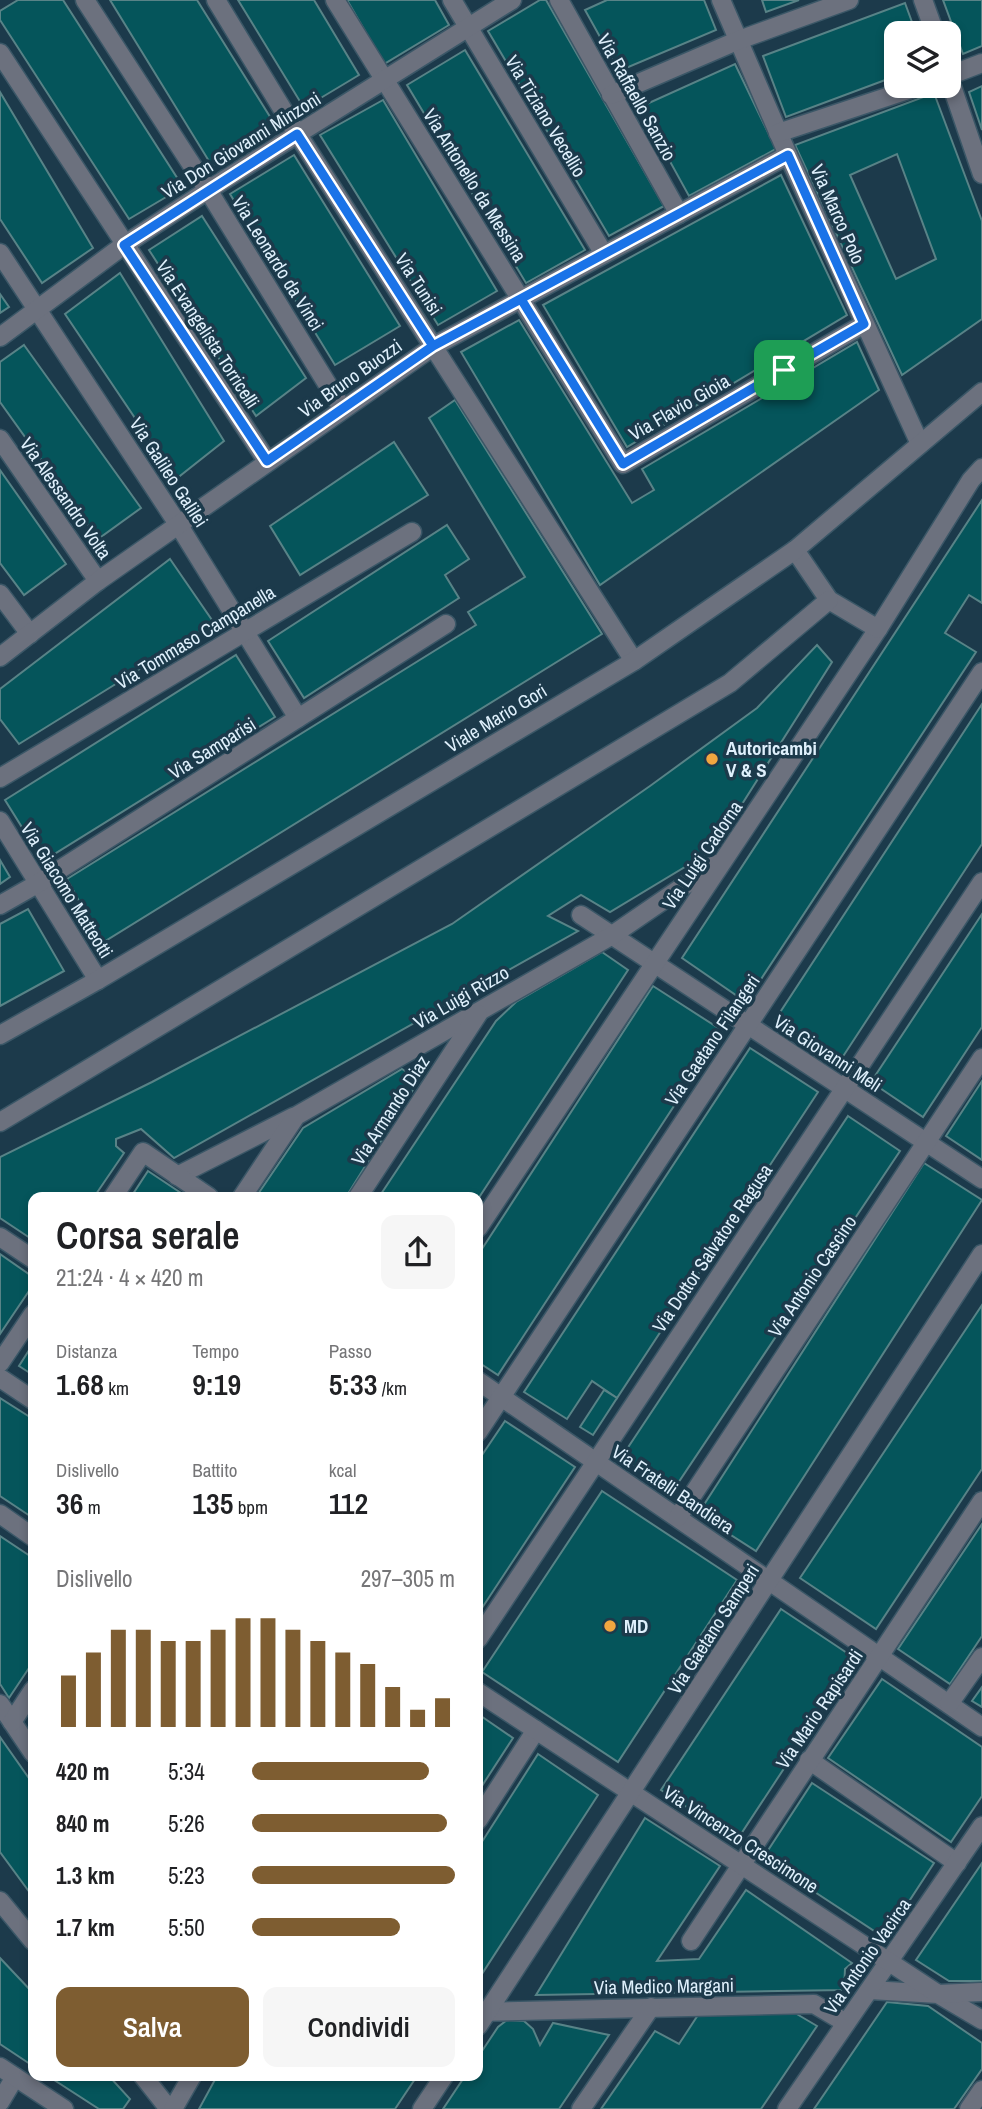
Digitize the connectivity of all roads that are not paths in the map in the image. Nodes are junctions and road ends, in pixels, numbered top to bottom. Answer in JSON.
{"nodes":[{"id":1,"x":85,"y":0,"type":"edge"},
{"id":2,"x":216,"y":0,"type":"edge"},
{"id":3,"x":335,"y":0,"type":"edge"},
{"id":4,"x":452,"y":0,"type":"edge"},
{"id":5,"x":512,"y":0,"type":"edge"},
{"id":6,"x":559,"y":0,"type":"edge"},
{"id":7,"x":721,"y":0,"type":"edge"},
{"id":8,"x":849,"y":0,"type":"edge"},
{"id":9,"x":923,"y":0,"type":"edge"},
{"id":10,"x":930,"y":21,"type":"edge"},
{"id":11,"x":468,"y":26,"type":"junction"},
{"id":12,"x":739,"y":40,"type":"junction"},
{"id":13,"x":0,"y":53,"type":"edge"},
{"id":14,"x":982,"y":63,"type":"edge"},
{"id":15,"x":961,"y":71,"type":"edge"},
{"id":16,"x":384,"y":79,"type":"junction"},
{"id":17,"x":611,"y":95,"type":"junction"},
{"id":18,"x":884,"y":98,"type":"edge"},
{"id":19,"x":956,"y":98,"type":"edge"},
{"id":20,"x":778,"y":133,"type":"junction"},
{"id":21,"x":297,"y":134,"type":"junction"},
{"id":22,"x":788,"y":155,"type":"junction"},
{"id":23,"x":982,"y":174,"type":"edge"},
{"id":24,"x":208,"y":190,"type":"junction"},
{"id":25,"x":679,"y":214,"type":"junction"},
{"id":26,"x":124,"y":245,"type":"junction"},
{"id":27,"x":0,"y":253,"type":"edge"},
{"id":28,"x":604,"y":254,"type":"junction"},
{"id":29,"x":521,"y":299,"type":"junction"},
{"id":30,"x":37,"y":310,"type":"junction"},
{"id":31,"x":864,"y":324,"type":"junction"},
{"id":32,"x":0,"y":337,"type":"edge"},
{"id":33,"x":433,"y":346,"type":"junction"},
{"id":34,"x":982,"y":392,"type":"edge"},
{"id":35,"x":342,"y":408,"type":"junction"},
{"id":36,"x":0,"y":439,"type":"edge"},
{"id":37,"x":920,"y":444,"type":"junction"},
{"id":38,"x":267,"y":461,"type":"junction"},
{"id":39,"x":623,"y":464,"type":"joint"},
{"id":40,"x":982,"y":468,"type":"edge"},
{"id":41,"x":178,"y":524,"type":"junction"},
{"id":42,"x":412,"y":532,"type":"dead end"},
{"id":43,"x":795,"y":550,"type":"junction"},
{"id":44,"x":98,"y":581,"type":"junction"},
{"id":45,"x":0,"y":594,"type":"edge"},
{"id":46,"x":829,"y":600,"type":"junction"},
{"id":47,"x":446,"y":624,"type":"dead end"},
{"id":48,"x":878,"y":629,"type":"junction"},
{"id":49,"x":246,"y":631,"type":"junction"},
{"id":50,"x":30,"y":634,"type":"junction"},
{"id":51,"x":0,"y":657,"type":"edge"},
{"id":52,"x":634,"y":661,"type":"junction"},
{"id":53,"x":982,"y":672,"type":"edge"},
{"id":54,"x":298,"y":718,"type":"junction"},
{"id":55,"x":0,"y":778,"type":"edge"},
{"id":56,"x":0,"y":821,"type":"edge"},
{"id":57,"x":726,"y":857,"type":"junction"},
{"id":58,"x":982,"y":882,"type":"edge"},
{"id":59,"x":37,"y":884,"type":"junction"},
{"id":60,"x":0,"y":905,"type":"edge"},
{"id":61,"x":581,"y":915,"type":"dead end"},
{"id":62,"x":611,"y":936,"type":"junction"},
{"id":63,"x":655,"y":964,"type":"junction"},
{"id":64,"x":97,"y":980,"type":"junction"},
{"id":65,"x":480,"y":1011,"type":"junction"},
{"id":66,"x":748,"y":1025,"type":"junction"},
{"id":67,"x":0,"y":1035,"type":"edge"},
{"id":68,"x":982,"y":1058,"type":"edge"},
{"id":69,"x":844,"y":1088,"type":"junction"},
{"id":70,"x":296,"y":1116,"type":"junction"},
{"id":71,"x":0,"y":1122,"type":"edge"},
{"id":72,"x":926,"y":1142,"type":"junction"},
{"id":73,"x":177,"y":1176,"type":"junction"},
{"id":74,"x":982,"y":1179,"type":"edge"},
{"id":75,"x":116,"y":1192,"type":"edge"},
{"id":76,"x":201,"y":1192,"type":"edge"},
{"id":77,"x":245,"y":1192,"type":"edge"},
{"id":78,"x":361,"y":1192,"type":"edge"},
{"id":79,"x":483,"y":1221,"type":"edge"},
{"id":80,"x":0,"y":1237,"type":"edge"},
{"id":81,"x":982,"y":1254,"type":"edge"},
{"id":82,"x":28,"y":1256,"type":"edge"},
{"id":83,"x":28,"y":1321,"type":"edge"},
{"id":84,"x":0,"y":1363,"type":"edge"},
{"id":85,"x":0,"y":1378,"type":"edge"},
{"id":86,"x":483,"y":1384,"type":"edge"},
{"id":87,"x":28,"y":1397,"type":"edge"},
{"id":88,"x":501,"y":1397,"type":"junction"},
{"id":89,"x":483,"y":1424,"type":"edge"},
{"id":90,"x":595,"y":1461,"type":"junction"},
{"id":91,"x":982,"y":1501,"type":"edge"},
{"id":92,"x":0,"y":1514,"type":"edge"},
{"id":93,"x":678,"y":1517,"type":"junction"},
{"id":94,"x":28,"y":1534,"type":"edge"},
{"id":95,"x":770,"y":1580,"type":"junction"},
{"id":96,"x":483,"y":1631,"type":"edge"},
{"id":97,"x":881,"y":1657,"type":"junction"},
{"id":98,"x":982,"y":1657,"type":"edge"},
{"id":99,"x":483,"y":1695,"type":"edge"},
{"id":100,"x":28,"y":1698,"type":"edge"},
{"id":101,"x":0,"y":1704,"type":"edge"},
{"id":102,"x":949,"y":1704,"type":"junction"},
{"id":103,"x":12,"y":1722,"type":"junction"},
{"id":104,"x":982,"y":1727,"type":"edge"},
{"id":105,"x":536,"y":1730,"type":"junction"},
{"id":106,"x":28,"y":1746,"type":"edge"},
{"id":107,"x":809,"y":1760,"type":"junction"},
{"id":108,"x":631,"y":1794,"type":"junction"},
{"id":109,"x":483,"y":1812,"type":"edge"},
{"id":110,"x":982,"y":1826,"type":"edge"},
{"id":111,"x":742,"y":1863,"type":"junction"},
{"id":112,"x":957,"y":1863,"type":"junction"},
{"id":113,"x":0,"y":1901,"type":"edge"},
{"id":114,"x":28,"y":1935,"type":"edge"},
{"id":115,"x":691,"y":1941,"type":"dead end"},
{"id":116,"x":889,"y":1962,"type":"junction"},
{"id":117,"x":870,"y":1990,"type":"junction"},
{"id":118,"x":982,"y":1992,"type":"edge"},
{"id":119,"x":938,"y":1994,"type":"junction"},
{"id":120,"x":651,"y":2007,"type":"junction"},
{"id":121,"x":483,"y":2014,"type":"edge"},
{"id":122,"x":483,"y":2017,"type":"edge"},
{"id":123,"x":982,"y":2020,"type":"edge"},
{"id":124,"x":846,"y":2023,"type":"junction"},
{"id":125,"x":7,"y":2072,"type":"edge"},
{"id":126,"x":147,"y":2081,"type":"edge"},
{"id":127,"x":189,"y":2081,"type":"edge"},
{"id":128,"x":441,"y":2081,"type":"edge"},
{"id":129,"x":982,"y":2090,"type":"edge"},
{"id":130,"x":0,"y":2102,"type":"edge"},
{"id":131,"x":64,"y":2109,"type":"edge"},
{"id":132,"x":171,"y":2109,"type":"edge"},
{"id":133,"x":422,"y":2109,"type":"edge"},
{"id":134,"x":581,"y":2109,"type":"edge"},
{"id":135,"x":787,"y":2109,"type":"edge"},
{"id":136,"x":969,"y":2109,"type":"edge"}],
"edges":[{"from":1,"to":24,"type":"street","name":"Via Leonardo da Vinci"},
{"from":2,"to":21,"type":"street","name":"Via Tunisi"},
{"from":3,"to":16,"type":"street","name":"Via Antonello da Messina"},
{"from":4,"to":11,"type":"street","name":"Via Tiziano Vecellio"},
{"from":5,"to":11,"type":"street","name":"Via Don Giovanni Minzoni"},
{"from":6,"to":17,"type":"street","name":"Via Raffaello Sanzio"},
{"from":7,"to":12,"type":"street","name":"Via Marco Polo"},
{"from":8,"to":12,"type":"street"},
{"from":9,"to":10,"type":"street"},
{"from":11,"to":16,"type":"street","name":"Via Don Giovanni Minzoni"},
{"from":11,"to":28,"type":"street","name":"Via Tiziano Vecellio"},
{"from":12,"to":17,"type":"street"},
{"from":12,"to":20,"type":"street","name":"Via Marco Polo"},
{"from":13,"to":26,"type":"street","name":"Via Evangelista Torricelli"},
{"from":14,"to":15,"type":"street"},
{"from":16,"to":21,"type":"street","name":"Via Don Giovanni Minzoni"},
{"from":16,"to":29,"type":"street","name":"Via Antonello da Messina"},
{"from":17,"to":25,"type":"street","name":"Via Raffaello Sanzio"},
{"from":18,"to":20,"type":"street"},
{"from":19,"to":23,"type":"street"},
{"from":20,"to":22,"type":"street","name":"Via Marco Polo"},
{"from":21,"to":24,"type":"street","name":"Via Don Giovanni Minzoni"},
{"from":21,"to":33,"type":"street","name":"Via Tunisi"},
{"from":22,"to":25,"type":"street","name":"Via Bruno Buozzi"},
{"from":22,"to":31,"type":"street","name":"Via Marco Polo"},
{"from":24,"to":26,"type":"street","name":"Via Don Giovanni Minzoni"},
{"from":24,"to":35,"type":"street","name":"Via Leonardo da Vinci"},
{"from":25,"to":28,"type":"street","name":"Via Bruno Buozzi"},
{"from":26,"to":30,"type":"street","name":"Via Don Giovanni Minzoni"},
{"from":26,"to":38,"type":"street","name":"Via Evangelista Torricelli"},
{"from":27,"to":30,"type":"street","name":"Via Galileo Galilei"},
{"from":28,"to":29,"type":"street","name":"Via Bruno Buozzi"},
{"from":29,"to":33,"type":"street","name":"Via Bruno Buozzi"},
{"from":29,"to":39,"type":"street","name":"Via Antonello da Messina"},
{"from":30,"to":32,"type":"street","name":"Via Don Giovanni Minzoni"},
{"from":30,"to":41,"type":"street","name":"Via Galileo Galilei"},
{"from":31,"to":37,"type":"street","name":"Via Marco Polo"},
{"from":31,"to":39,"type":"street","name":"Via Flavio Gioia"},
{"from":33,"to":35,"type":"street","name":"Via Bruno Buozzi"},
{"from":33,"to":52,"type":"street","name":"Via Tunisi"},
{"from":34,"to":37,"type":"street","name":"Viale Mario Gori"},
{"from":35,"to":38,"type":"street","name":"Via Bruno Buozzi"},
{"from":36,"to":44,"type":"street","name":"Via Alessandro Volta"},
{"from":37,"to":43,"type":"street","name":"Viale Mario Gori"},
{"from":38,"to":41,"type":"street","name":"Via Bruno Buozzi"},
{"from":40,"to":48,"type":"street","name":"Via Luigi Cadorna"},
{"from":41,"to":44,"type":"street","name":"Via Bruno Buozzi"},
{"from":41,"to":49,"type":"street","name":"Via Galileo Galilei"},
{"from":42,"to":49,"type":"street","name":"Via Tommaso Campanella"},
{"from":43,"to":46,"type":"street"},
{"from":43,"to":52,"type":"street","name":"Viale Mario Gori"},
{"from":44,"to":50,"type":"street","name":"Via Bruno Buozzi"},
{"from":45,"to":50,"type":"street"},
{"from":46,"to":48,"type":"street"},
{"from":46,"to":71,"type":"street"},
{"from":47,"to":54,"type":"street","name":"Via Samparisi"},
{"from":48,"to":57,"type":"street","name":"Via Luigi Cadorna"},
{"from":49,"to":54,"type":"street","name":"Via Galileo Galilei"},
{"from":49,"to":55,"type":"street","name":"Via Tommaso Campanella"},
{"from":50,"to":51,"type":"street","name":"Via Bruno Buozzi"},
{"from":52,"to":64,"type":"street","name":"Viale Mario Gori"},
{"from":53,"to":66,"type":"street","name":"Via Gaetano Filangeri"},
{"from":54,"to":59,"type":"street","name":"Via Samparisi"},
{"from":56,"to":59,"type":"street","name":"Via Giacomo Matteotti"},
{"from":57,"to":62,"type":"street","name":"Via Luigi Rizzo"},
{"from":57,"to":63,"type":"street","name":"Via Luigi Cadorna"},
{"from":58,"to":69,"type":"street","name":"Via Dottor Salvatore Ragusa"},
{"from":59,"to":60,"type":"street","name":"Via Samparisi"},
{"from":59,"to":64,"type":"street","name":"Via Giacomo Matteotti"},
{"from":61,"to":62,"type":"street","name":"Via Giovanni Meli"},
{"from":62,"to":63,"type":"street","name":"Via Giovanni Meli"},
{"from":62,"to":65,"type":"street","name":"Via Luigi Rizzo"},
{"from":63,"to":66,"type":"street","name":"Via Giovanni Meli"},
{"from":63,"to":79,"type":"street","name":"Via Luigi Cadorna"},
{"from":64,"to":67,"type":"street","name":"Viale Mario Gori"},
{"from":65,"to":70,"type":"street","name":"Via Luigi Rizzo"},
{"from":65,"to":78,"type":"street","name":"Via Armando Diaz"},
{"from":66,"to":69,"type":"street","name":"Via Giovanni Meli"},
{"from":66,"to":88,"type":"street","name":"Via Gaetano Filangeri"},
{"from":68,"to":72,"type":"street","name":"Via Antonio Cascino"},
{"from":69,"to":72,"type":"street","name":"Via Giovanni Meli"},
{"from":69,"to":90,"type":"street","name":"Via Dottor Salvatore Ragusa"},
{"from":70,"to":73,"type":"street"},
{"from":70,"to":77,"type":"street","name":"Via Luigi Rizzo"},
{"from":72,"to":74,"type":"street","name":"Via Giovanni Meli"},
{"from":72,"to":93,"type":"street","name":"Via Antonio Cascino"},
{"from":73,"to":75,"type":"street"},
{"from":73,"to":76,"type":"street"},
{"from":80,"to":82,"type":"street"},
{"from":81,"to":95,"type":"street","name":"Via Gaetano Samperi"},
{"from":83,"to":84,"type":"street"},
{"from":85,"to":87,"type":"street"},
{"from":86,"to":88,"type":"street","name":"Via Fratelli Bandiera"},
{"from":88,"to":89,"type":"street","name":"Via Gaetano Filangeri"},
{"from":88,"to":90,"type":"street","name":"Via Fratelli Bandiera"},
{"from":90,"to":93,"type":"street","name":"Via Fratelli Bandiera"},
{"from":90,"to":96,"type":"street","name":"Via Dottor Salvatore Ragusa"},
{"from":91,"to":97,"type":"street","name":"Via Mario Rapisardi"},
{"from":92,"to":94,"type":"street"},
{"from":93,"to":95,"type":"street","name":"Via Fratelli Bandiera"},
{"from":95,"to":97,"type":"street","name":"Via Fratelli Bandiera"},
{"from":95,"to":108,"type":"street","name":"Via Gaetano Samperi"},
{"from":97,"to":102,"type":"street","name":"Via Fratelli Bandiera"},
{"from":97,"to":107,"type":"street","name":"Via Mario Rapisardi"},
{"from":98,"to":102,"type":"street"},
{"from":99,"to":105,"type":"street","name":"Via Vincenzo Crescimone"},
{"from":100,"to":103,"type":"street"},
{"from":101,"to":103,"type":"street"},
{"from":102,"to":104,"type":"street","name":"Via Fratelli Bandiera"},
{"from":103,"to":106,"type":"street"},
{"from":105,"to":108,"type":"street","name":"Via Vincenzo Crescimone"},
{"from":105,"to":109,"type":"street"},
{"from":107,"to":111,"type":"street","name":"Via Mario Rapisardi"},
{"from":107,"to":112,"type":"street"},
{"from":108,"to":111,"type":"street","name":"Via Vincenzo Crescimone"},
{"from":108,"to":121,"type":"street","name":"Via Gaetano Samperi"},
{"from":110,"to":112,"type":"street","name":"Via Antonio Vacirca"},
{"from":111,"to":115,"type":"street","name":"Via Mario Rapisardi"},
{"from":111,"to":116,"type":"street","name":"Via Vincenzo Crescimone"},
{"from":112,"to":116,"type":"street","name":"Via Antonio Vacirca"},
{"from":113,"to":114,"type":"street"},
{"from":116,"to":117,"type":"street","name":"Via Antonio Vacirca"},
{"from":116,"to":119,"type":"street","name":"Via Vincenzo Crescimone"},
{"from":117,"to":119,"type":"street"},
{"from":117,"to":124,"type":"street","name":"Via Antonio Vacirca"},
{"from":118,"to":119,"type":"street"},
{"from":119,"to":123,"type":"street","name":"Via Vincenzo Crescimone"},
{"from":120,"to":122,"type":"street","name":"Via Medico Margani"},
{"from":120,"to":124,"type":"street","name":"Via Medico Margani"},
{"from":120,"to":134,"type":"street"},
{"from":124,"to":135,"type":"street","name":"Via Antonio Vacirca"},
{"from":125,"to":130,"type":"street"},
{"from":125,"to":131,"type":"street"},
{"from":126,"to":132,"type":"street"},
{"from":127,"to":132,"type":"street"},
{"from":128,"to":133,"type":"street"},
{"from":129,"to":136,"type":"street"}]}
